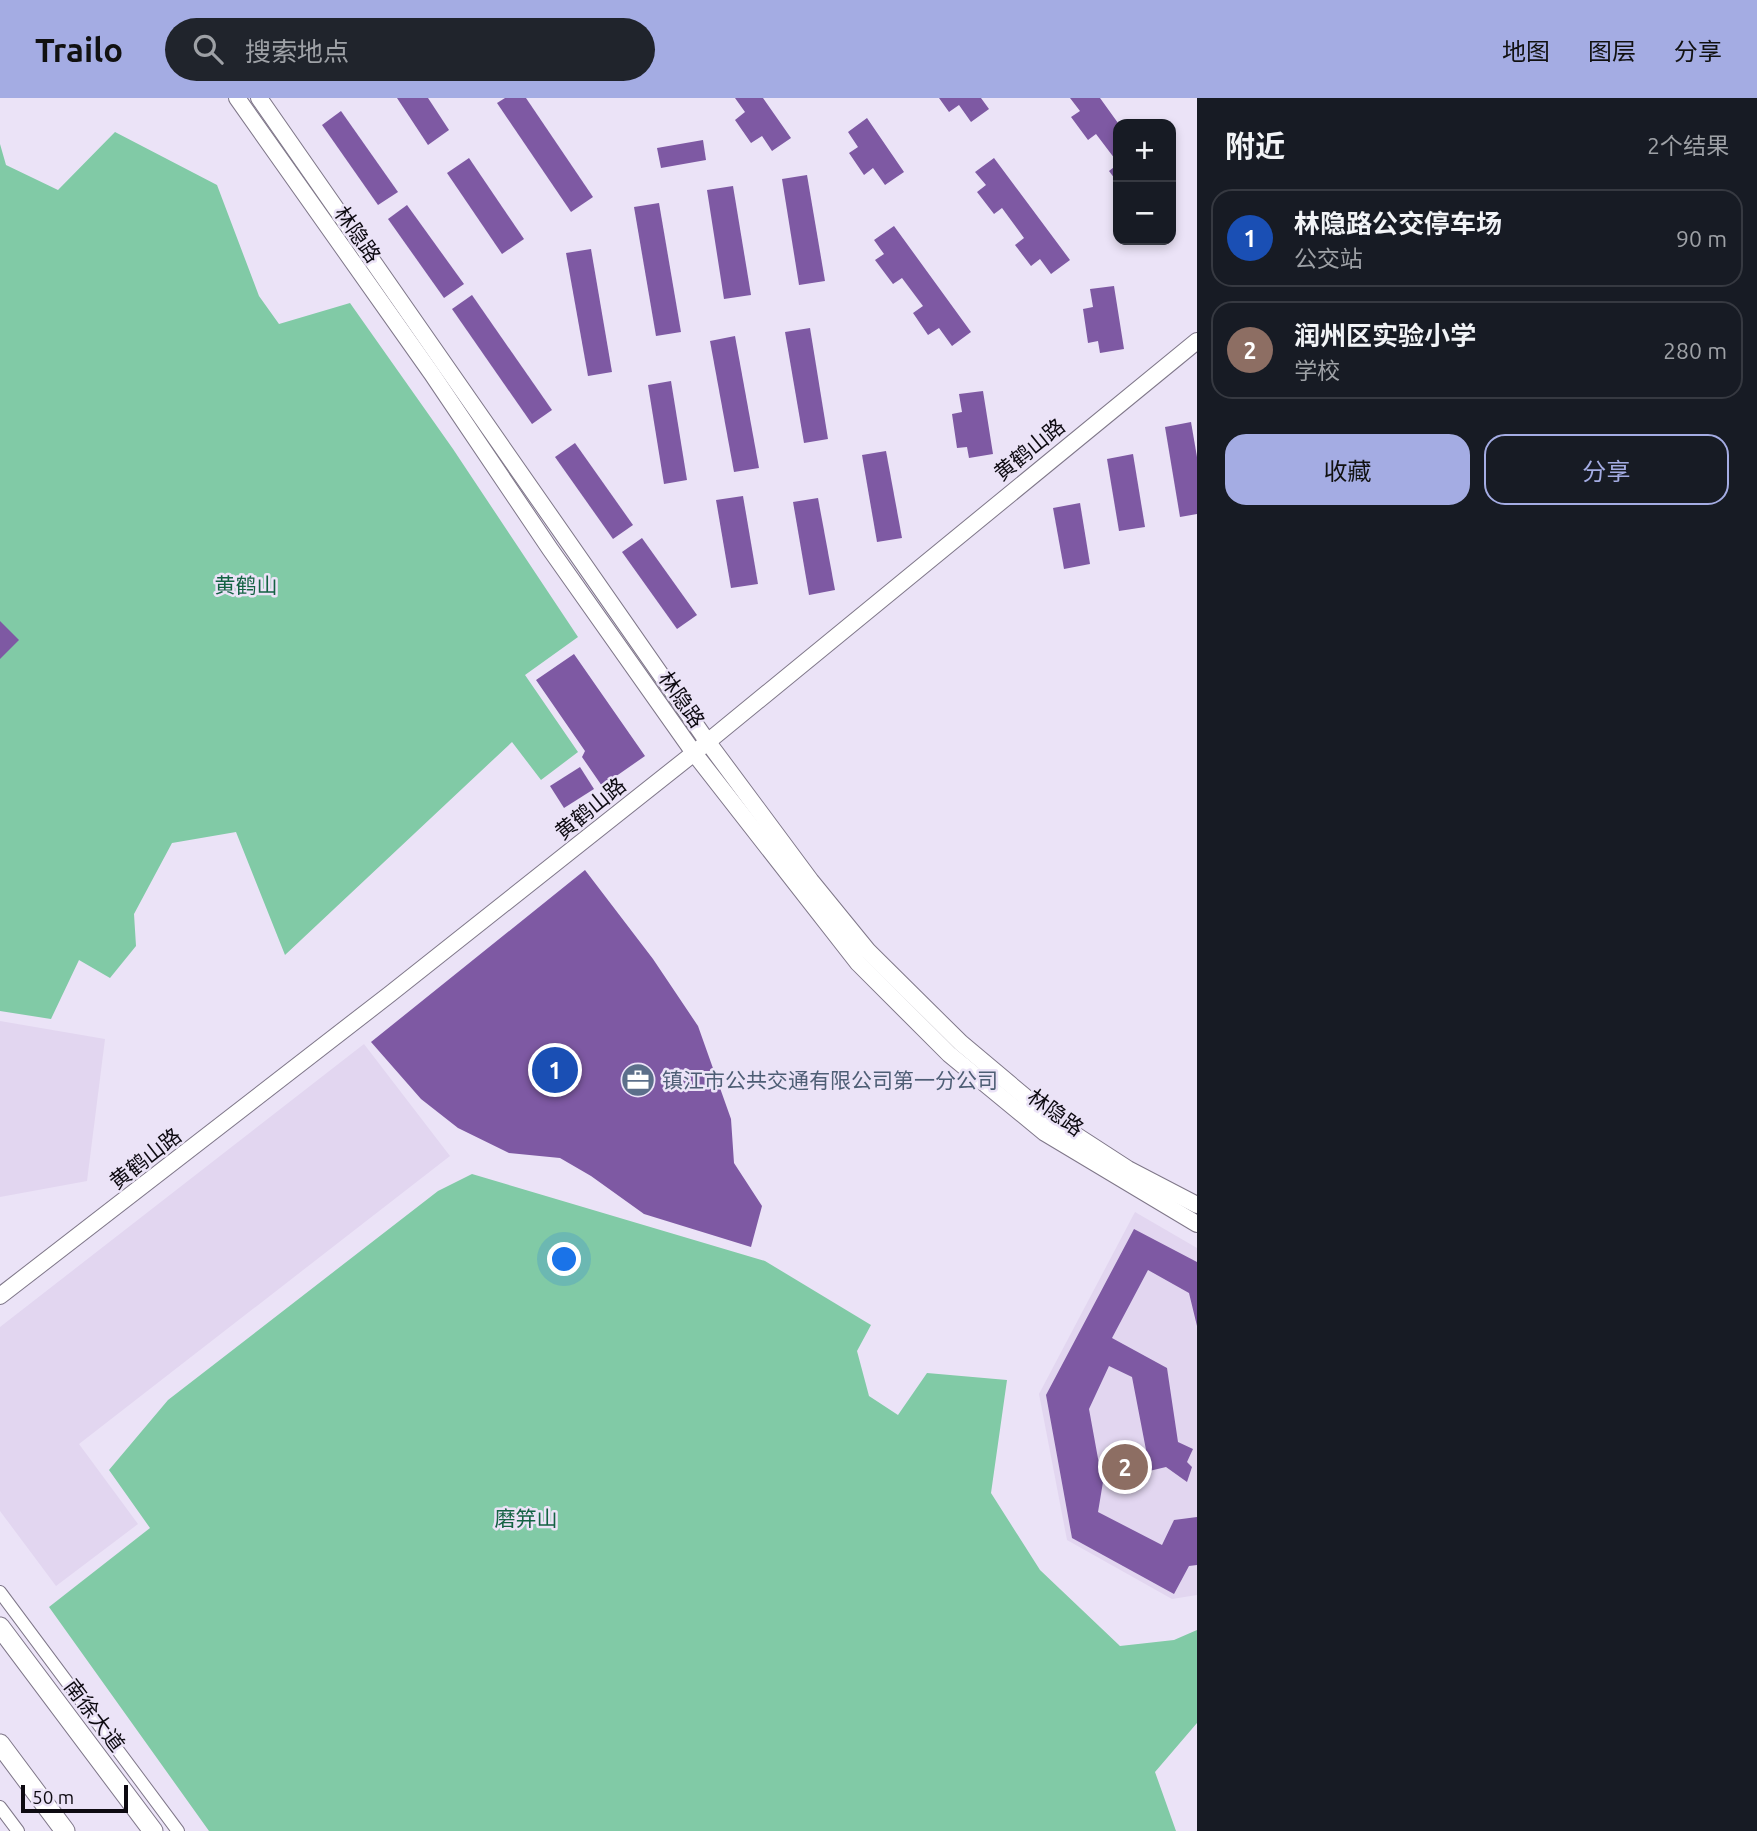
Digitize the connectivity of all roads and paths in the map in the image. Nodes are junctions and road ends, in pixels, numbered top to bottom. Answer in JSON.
{"nodes":[{"id":1,"x":237,"y":98,"type":"edge"},
{"id":2,"x":258,"y":98,"type":"edge"},
{"id":3,"x":1197,"y":341,"type":"edge"},
{"id":4,"x":707,"y":741,"type":"junction"},
{"id":5,"x":694,"y":753,"type":"junction"},
{"id":6,"x":1197,"y":1205,"type":"edge"},
{"id":7,"x":1197,"y":1224,"type":"edge"},
{"id":8,"x":0,"y":1296,"type":"edge"},
{"id":9,"x":0,"y":1592,"type":"edge"},
{"id":10,"x":0,"y":1628,"type":"edge"},
{"id":11,"x":0,"y":1744,"type":"edge"},
{"id":12,"x":0,"y":1807,"type":"edge"},
{"id":13,"x":18,"y":1831,"type":"edge"},
{"id":14,"x":65,"y":1831,"type":"edge"},
{"id":15,"x":153,"y":1831,"type":"edge"},
{"id":16,"x":178,"y":1831,"type":"edge"}],
"edges":[{"from":1,"to":5,"type":"street","name":"林隐路"},
{"from":2,"to":4,"type":"street","name":"林隐路"},
{"from":3,"to":4,"type":"street","name":"黄鹤山路"},
{"from":4,"to":5,"type":"street","name":"黄鹤山路"},
{"from":4,"to":6,"type":"street","name":"林隐路"},
{"from":5,"to":7,"type":"street","name":"林隐路"},
{"from":5,"to":8,"type":"street","name":"黄鹤山路"},
{"from":9,"to":16,"type":"street"},
{"from":10,"to":15,"type":"main road","name":"南徐大道"},
{"from":11,"to":14,"type":"main road"},
{"from":12,"to":13,"type":"street"}]}
